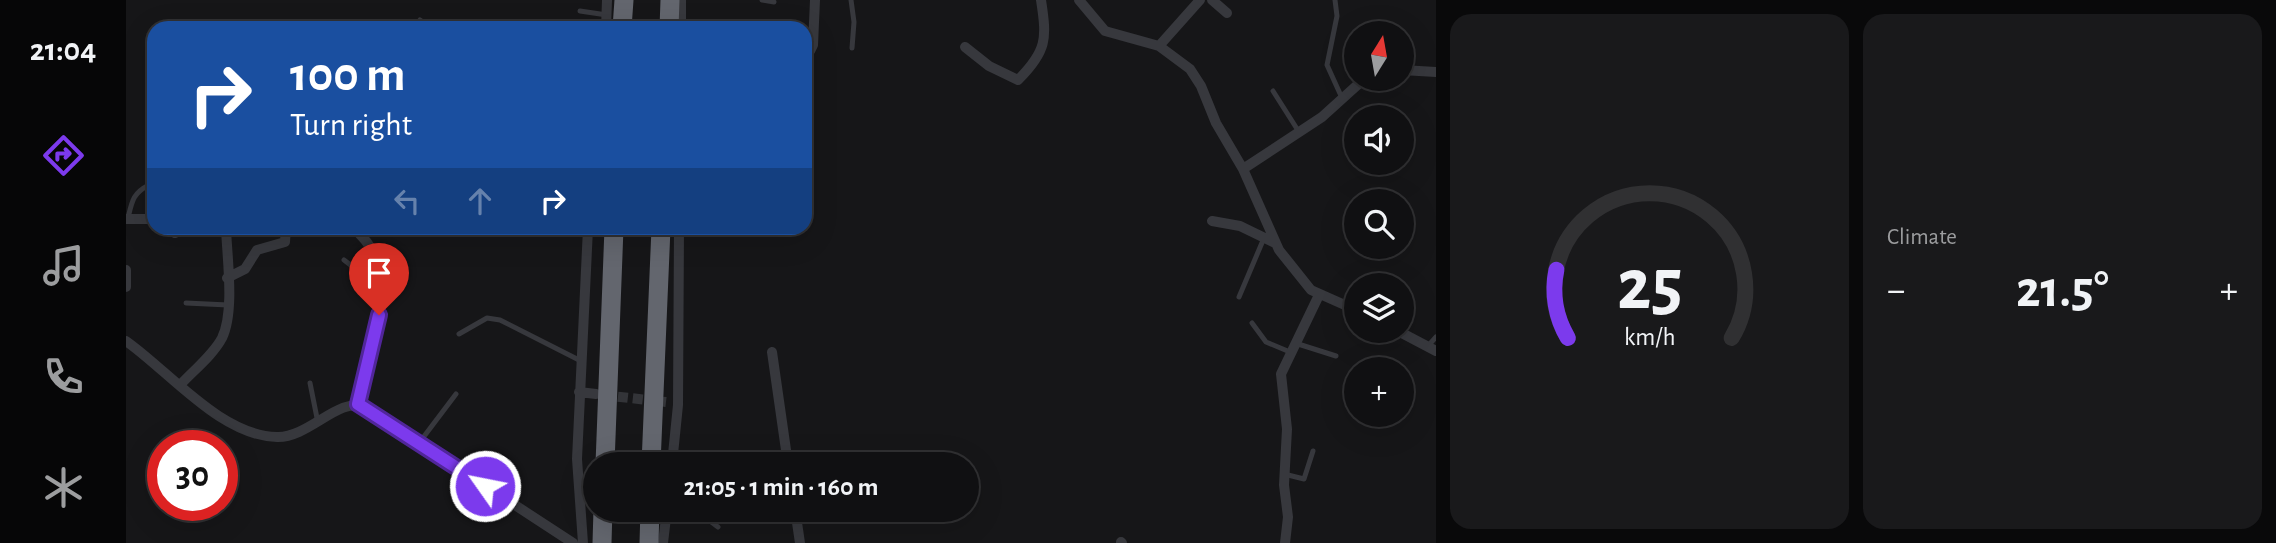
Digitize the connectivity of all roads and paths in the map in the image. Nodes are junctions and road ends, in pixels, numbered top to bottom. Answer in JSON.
{"nodes":[{"id":1,"x":607,"y":0,"type":"edge"},
{"id":2,"x":624,"y":0,"type":"edge"},
{"id":3,"x":670,"y":0,"type":"edge"},
{"id":4,"x":681,"y":0,"type":"edge"},
{"id":5,"x":762,"y":0,"type":"edge"},
{"id":6,"x":815,"y":0,"type":"edge"},
{"id":7,"x":851,"y":0,"type":"edge"},
{"id":8,"x":1041,"y":0,"type":"edge"},
{"id":9,"x":1080,"y":0,"type":"edge"},
{"id":10,"x":1212,"y":0,"type":"edge"},
{"id":11,"x":1335,"y":0,"type":"edge"},
{"id":12,"x":774,"y":2,"type":"dead end"},
{"id":13,"x":1193,"y":2,"type":"edge"},
{"id":14,"x":580,"y":11,"type":"dead end"},
{"id":15,"x":1227,"y":13,"type":"dead end"},
{"id":16,"x":607,"y":15,"type":"junction"},
{"id":17,"x":607,"y":21,"type":"edge"},
{"id":18,"x":622,"y":21,"type":"edge"},
{"id":19,"x":669,"y":21,"type":"edge"},
{"id":20,"x":681,"y":21,"type":"edge"},
{"id":21,"x":1159,"y":46,"type":"junction"},
{"id":22,"x":812,"y":47,"type":"edge"},
{"id":23,"x":965,"y":47,"type":"dead end"},
{"id":24,"x":852,"y":48,"type":"dead end"},
{"id":25,"x":1414,"y":71,"type":"edge"},
{"id":26,"x":1436,"y":72,"type":"edge"},
{"id":27,"x":1273,"y":91,"type":"dead end"},
{"id":28,"x":1350,"y":91,"type":"edge"},
{"id":29,"x":1342,"y":98,"type":"junction"},
{"id":30,"x":1299,"y":132,"type":"junction"},
{"id":31,"x":1243,"y":169,"type":"junction"},
{"id":32,"x":147,"y":186,"type":"edge"},
{"id":33,"x":127,"y":219,"type":"edge"},
{"id":34,"x":147,"y":219,"type":"edge"},
{"id":35,"x":1212,"y":221,"type":"dead end"},
{"id":36,"x":226,"y":235,"type":"edge"},
{"id":37,"x":286,"y":235,"type":"edge"},
{"id":38,"x":363,"y":235,"type":"edge"},
{"id":39,"x":588,"y":235,"type":"edge"},
{"id":40,"x":614,"y":235,"type":"edge"},
{"id":41,"x":661,"y":235,"type":"edge"},
{"id":42,"x":668,"y":235,"type":"edge"},
{"id":43,"x":680,"y":235,"type":"edge"},
{"id":44,"x":1269,"y":240,"type":"junction"},
{"id":45,"x":344,"y":260,"type":"dead end"},
{"id":46,"x":126,"y":270,"type":"edge"},
{"id":47,"x":227,"y":278,"type":"junction"},
{"id":48,"x":384,"y":278,"type":"junction"},
{"id":49,"x":126,"y":287,"type":"edge"},
{"id":50,"x":1318,"y":295,"type":"junction"},
{"id":51,"x":1239,"y":298,"type":"dead end"},
{"id":52,"x":186,"y":303,"type":"dead end"},
{"id":53,"x":229,"y":305,"type":"junction"},
{"id":54,"x":1344,"y":305,"type":"edge"},
{"id":55,"x":1252,"y":323,"type":"dead end"},
{"id":56,"x":459,"y":334,"type":"dead end"},
{"id":57,"x":1414,"y":337,"type":"edge"},
{"id":58,"x":126,"y":341,"type":"edge"},
{"id":59,"x":1433,"y":345,"type":"edge"},
{"id":60,"x":1292,"y":348,"type":"junction"},
{"id":61,"x":772,"y":352,"type":"dead end"},
{"id":62,"x":1336,"y":356,"type":"dead end"},
{"id":63,"x":581,"y":361,"type":"junction"},
{"id":64,"x":655,"y":367,"type":"junction"},
{"id":65,"x":310,"y":383,"type":"dead end"},
{"id":66,"x":181,"y":384,"type":"junction"},
{"id":67,"x":579,"y":392,"type":"junction"},
{"id":68,"x":456,"y":394,"type":"dead end"},
{"id":69,"x":596,"y":394,"type":"tunnel mouth"},
{"id":70,"x":666,"y":402,"type":"tunnel mouth"},
{"id":71,"x":358,"y":404,"type":"junction"},
{"id":72,"x":678,"y":405,"type":"junction"},
{"id":73,"x":318,"y":422,"type":"junction"},
{"id":74,"x":419,"y":443,"type":"junction"},
{"id":75,"x":1313,"y":451,"type":"dead end"},
{"id":76,"x":605,"y":452,"type":"edge"},
{"id":77,"x":651,"y":452,"type":"edge"},
{"id":78,"x":673,"y":452,"type":"edge"},
{"id":79,"x":786,"y":452,"type":"edge"},
{"id":80,"x":1284,"y":474,"type":"junction"},
{"id":81,"x":603,"y":522,"type":"edge"},
{"id":82,"x":650,"y":522,"type":"edge"},
{"id":83,"x":665,"y":522,"type":"edge"},
{"id":84,"x":711,"y":522,"type":"edge"},
{"id":85,"x":797,"y":522,"type":"edge"},
{"id":86,"x":718,"y":527,"type":"dead end"},
{"id":87,"x":573,"y":543,"type":"edge"},
{"id":88,"x":583,"y":543,"type":"edge"},
{"id":89,"x":602,"y":543,"type":"edge"},
{"id":90,"x":649,"y":543,"type":"edge"},
{"id":91,"x":663,"y":543,"type":"edge"},
{"id":92,"x":800,"y":543,"type":"edge"},
{"id":93,"x":1285,"y":543,"type":"edge"}],
"edges":[{"from":1,"to":16,"type":"street"},
{"from":2,"to":18,"type":"highway"},
{"from":3,"to":19,"type":"highway"},
{"from":4,"to":20,"type":"street"},
{"from":5,"to":12,"type":"lane"},
{"from":6,"to":22,"type":"street"},
{"from":7,"to":24,"type":"lane"},
{"from":8,"to":23,"type":"street"},
{"from":9,"to":21,"type":"street"},
{"from":10,"to":15,"type":"street"},
{"from":11,"to":29,"type":"lane"},
{"from":13,"to":21,"type":"street"},
{"from":14,"to":16,"type":"lane"},
{"from":16,"to":17,"type":"street"},
{"from":21,"to":31,"type":"street"},
{"from":25,"to":26,"type":"street"},
{"from":27,"to":30,"type":"lane"},
{"from":28,"to":29,"type":"street"},
{"from":29,"to":30,"type":"street"},
{"from":30,"to":31,"type":"street"},
{"from":31,"to":44,"type":"street"},
{"from":32,"to":33,"type":"lane"},
{"from":33,"to":34,"type":"street"},
{"from":35,"to":44,"type":"street"},
{"from":36,"to":47,"type":"street"},
{"from":37,"to":47,"type":"street"},
{"from":38,"to":48,"type":"street"},
{"from":39,"to":63,"type":"street"},
{"from":40,"to":76,"type":"highway"},
{"from":41,"to":64,"type":"highway"},
{"from":42,"to":64,"type":"highway"},
{"from":43,"to":72,"type":"street"},
{"from":44,"to":50,"type":"street"},
{"from":44,"to":51,"type":"lane"},
{"from":45,"to":48,"type":"lane"},
{"from":46,"to":49,"type":"street"},
{"from":47,"to":53,"type":"street"},
{"from":48,"to":71,"type":"street"},
{"from":50,"to":54,"type":"street"},
{"from":50,"to":60,"type":"street"},
{"from":52,"to":53,"type":"lane"},
{"from":53,"to":66,"type":"street"},
{"from":55,"to":60,"type":"lane"},
{"from":56,"to":63,"type":"lane"},
{"from":57,"to":59,"type":"street"},
{"from":58,"to":66,"type":"street"},
{"from":60,"to":62,"type":"lane"},
{"from":60,"to":80,"type":"street"},
{"from":61,"to":79,"type":"street"},
{"from":63,"to":67,"type":"street"},
{"from":64,"to":77,"type":"highway"},
{"from":65,"to":73,"type":"lane"},
{"from":66,"to":73,"type":"street"},
{"from":67,"to":69,"type":"street"},
{"from":67,"to":88,"type":"street"},
{"from":68,"to":74,"type":"lane"},
{"from":70,"to":72,"type":"street"},
{"from":71,"to":73,"type":"street"},
{"from":71,"to":74,"type":"street"},
{"from":72,"to":78,"type":"street"},
{"from":74,"to":87,"type":"street"},
{"from":75,"to":80,"type":"lane"},
{"from":80,"to":93,"type":"street"},
{"from":81,"to":89,"type":"highway"},
{"from":82,"to":90,"type":"highway"},
{"from":83,"to":91,"type":"street"},
{"from":84,"to":86,"type":"lane"},
{"from":85,"to":92,"type":"street"}]}
